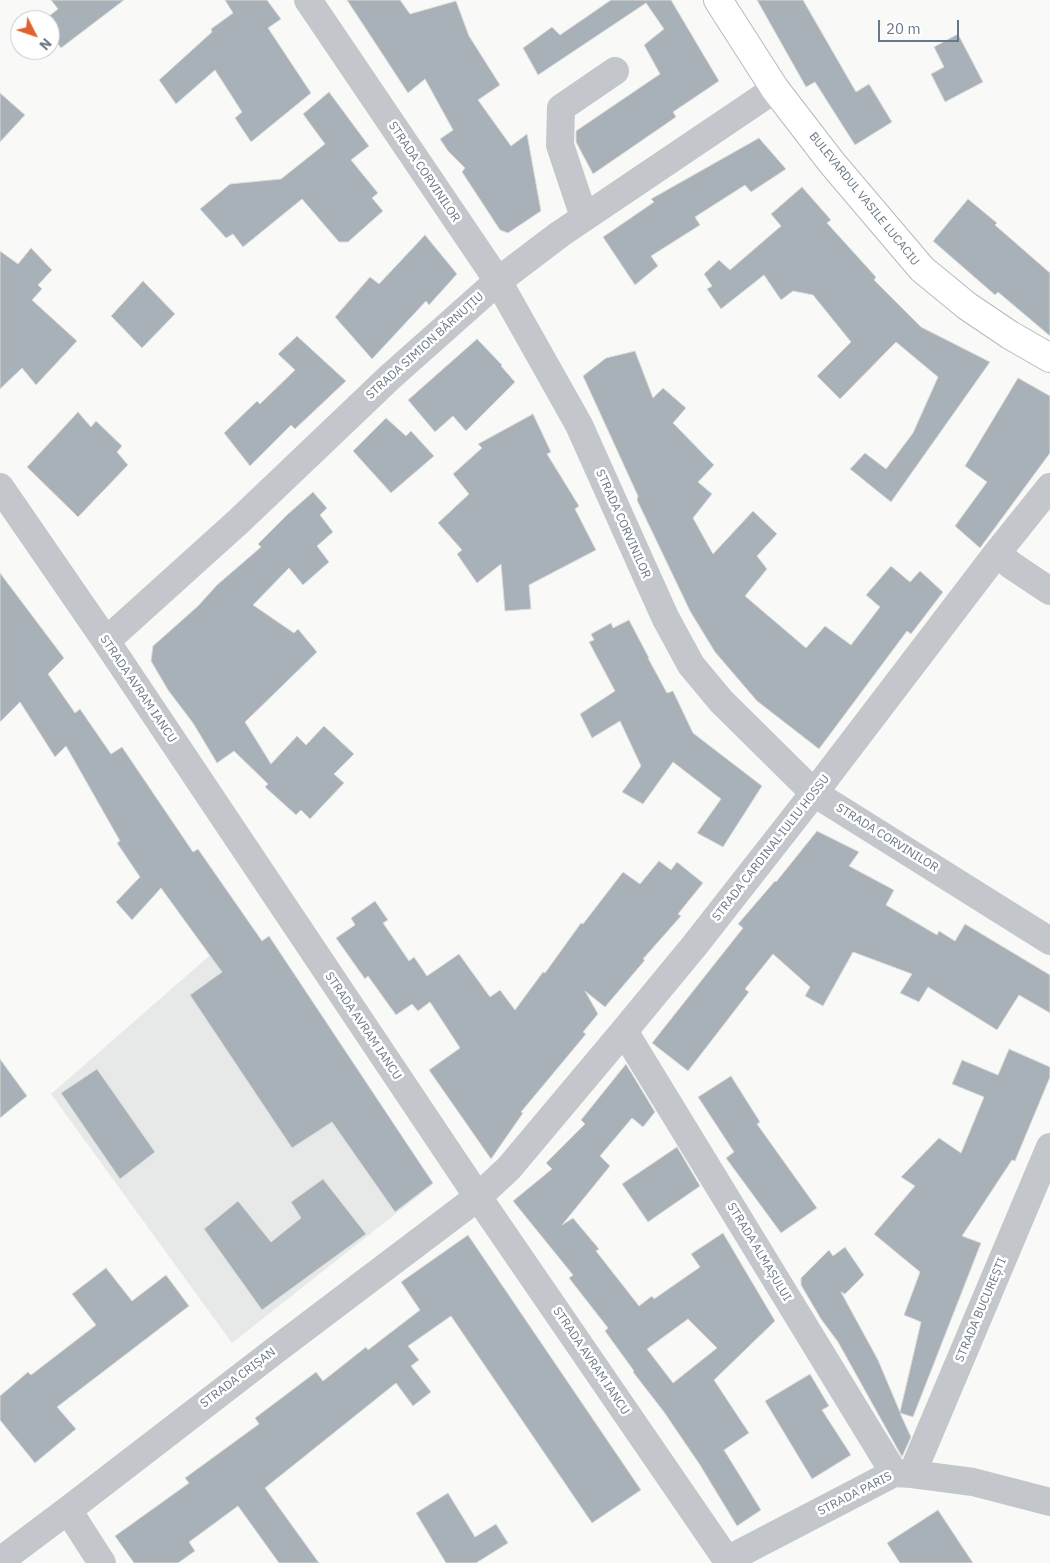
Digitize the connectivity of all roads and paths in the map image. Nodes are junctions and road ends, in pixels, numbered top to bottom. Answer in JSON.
{"nodes":[{"id":1,"x":308,"y":0,"type":"edge"},
{"id":2,"x":718,"y":0,"type":"edge"},
{"id":3,"x":615,"y":71,"type":"dead end"},
{"id":4,"x":775,"y":89,"type":"junction"},
{"id":5,"x":584,"y":217,"type":"junction"},
{"id":6,"x":498,"y":281,"type":"junction"},
{"id":7,"x":1050,"y":358,"type":"edge"},
{"id":8,"x":0,"y":487,"type":"edge"},
{"id":9,"x":1050,"y":488,"type":"edge"},
{"id":10,"x":997,"y":553,"type":"junction"},
{"id":11,"x":1050,"y":591,"type":"edge"},
{"id":12,"x":106,"y":641,"type":"junction"},
{"id":13,"x":814,"y":793,"type":"junction"},
{"id":14,"x":1050,"y":941,"type":"edge"},
{"id":15,"x":624,"y":1032,"type":"junction"},
{"id":16,"x":1050,"y":1147,"type":"edge"},
{"id":17,"x":478,"y":1197,"type":"junction"},
{"id":18,"x":903,"y":1473,"type":"junction"},
{"id":19,"x":1050,"y":1502,"type":"edge"},
{"id":20,"x":68,"y":1510,"type":"junction"},
{"id":21,"x":0,"y":1561,"type":"edge"},
{"id":22,"x":728,"y":1561,"type":"edge"},
{"id":23,"x":102,"y":1563,"type":"edge"}],
"edges":[{"from":1,"to":6,"type":"street","name":"STRADA CORVINILOR"},
{"from":2,"to":4,"type":"main road","name":"BULEVARDUL VASILE LUCACIU"},
{"from":3,"to":5,"type":"street"},
{"from":4,"to":5,"type":"street","name":"STRADA SIMION BĂRNUȚIU"},
{"from":4,"to":7,"type":"main road","name":"BULEVARDUL VASILE LUCACIU"},
{"from":5,"to":6,"type":"street","name":"STRADA SIMION BĂRNUȚIU"},
{"from":6,"to":12,"type":"street","name":"STRADA SIMION BĂRNUȚIU"},
{"from":6,"to":13,"type":"street","name":"STRADA CORVINILOR"},
{"from":8,"to":12,"type":"street","name":"STRADA AVRAM IANCU"},
{"from":9,"to":10,"type":"street","name":"STRADA CARDINAL IULIU HOSSU"},
{"from":10,"to":11,"type":"street"},
{"from":10,"to":13,"type":"street","name":"STRADA CARDINAL IULIU HOSSU"},
{"from":12,"to":17,"type":"street","name":"STRADA AVRAM IANCU"},
{"from":13,"to":14,"type":"street","name":"STRADA CORVINILOR"},
{"from":13,"to":15,"type":"street","name":"STRADA CARDINAL IULIU HOSSU"},
{"from":15,"to":17,"type":"street","name":"STRADA CARDINAL IULIU HOSSU"},
{"from":15,"to":18,"type":"street","name":"STRADA ALMAȘULUI"},
{"from":16,"to":18,"type":"street","name":"STRADA BUCUREȘTI"},
{"from":17,"to":20,"type":"street","name":"STRADA CRIȘAN"},
{"from":17,"to":22,"type":"street","name":"STRADA AVRAM IANCU"},
{"from":18,"to":19,"type":"street"},
{"from":18,"to":22,"type":"street","name":"STRADA PARIS"},
{"from":20,"to":21,"type":"street","name":"STRADA CRIȘAN"},
{"from":20,"to":23,"type":"street"}]}
